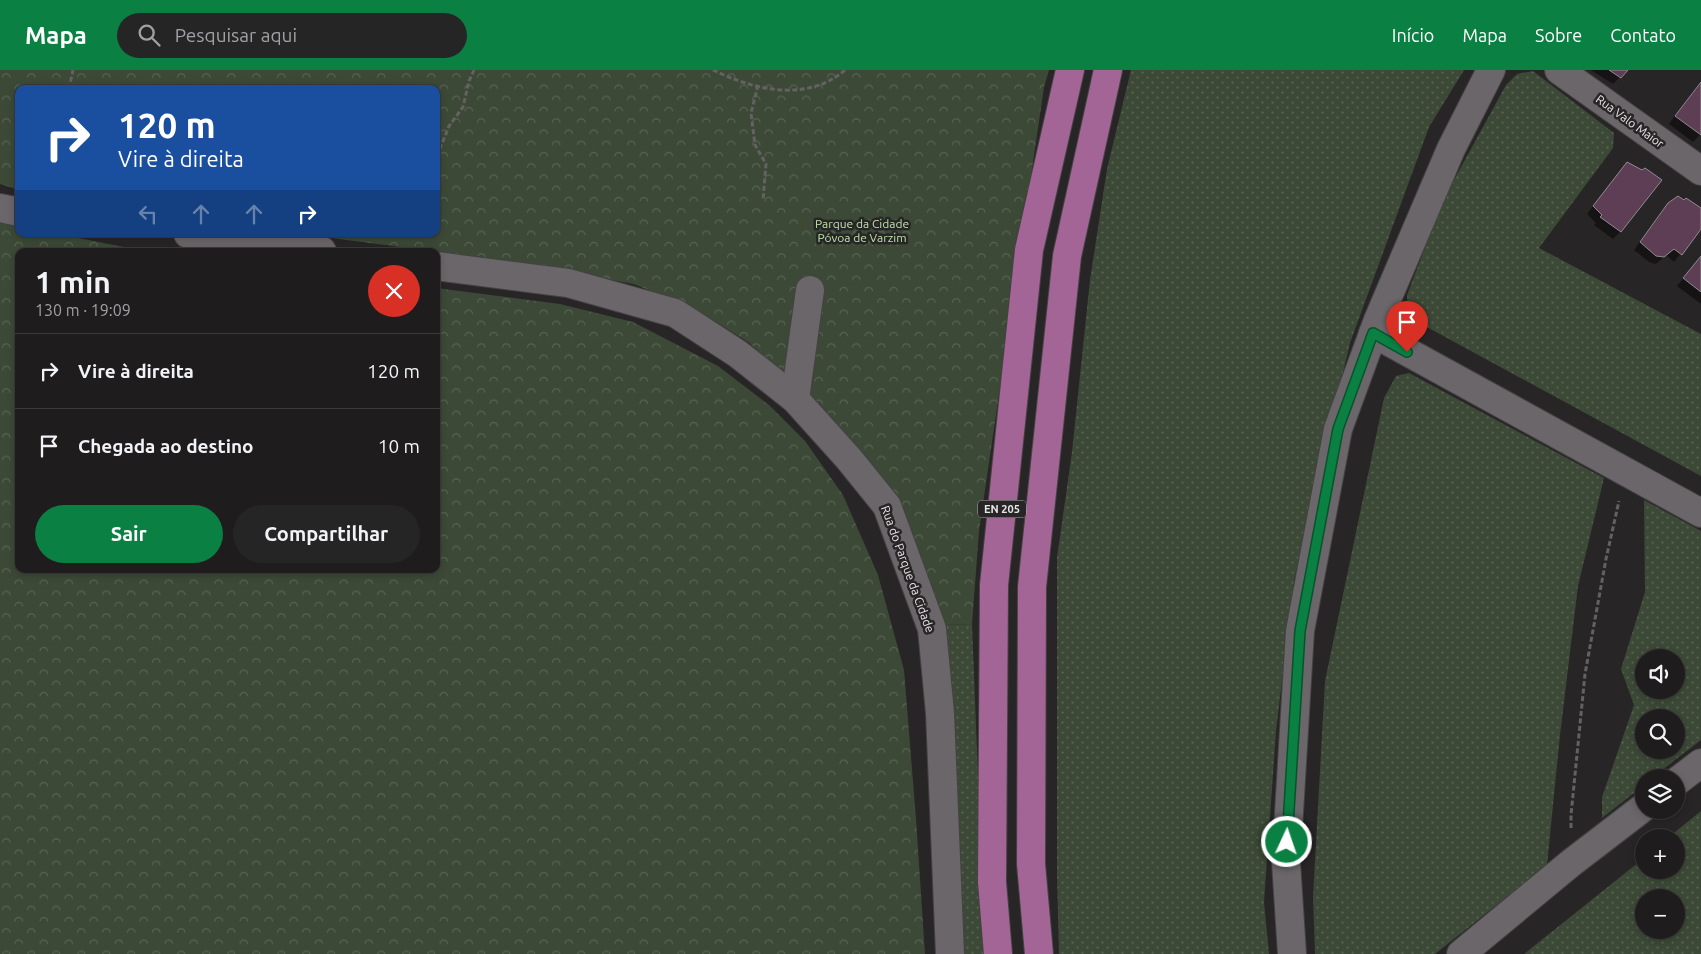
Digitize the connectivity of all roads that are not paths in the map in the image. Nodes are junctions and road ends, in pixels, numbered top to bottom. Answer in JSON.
{"nodes":[{"id":1,"x":1070,"y":70,"type":"edge"},
{"id":2,"x":1108,"y":70,"type":"edge"},
{"id":3,"x":1492,"y":70,"type":"edge"},
{"id":4,"x":1559,"y":70,"type":"edge"},
{"id":5,"x":1701,"y":171,"type":"edge"},
{"id":6,"x":0,"y":208,"type":"edge"},
{"id":7,"x":15,"y":211,"type":"edge"},
{"id":8,"x":212,"y":237,"type":"edge"},
{"id":9,"x":298,"y":248,"type":"edge"},
{"id":10,"x":440,"y":267,"type":"edge"},
{"id":11,"x":810,"y":290,"type":"dead end"},
{"id":12,"x":1373,"y":333,"type":"junction"},
{"id":13,"x":795,"y":399,"type":"junction"},
{"id":14,"x":1701,"y":513,"type":"edge"},
{"id":15,"x":1701,"y":763,"type":"edge"},
{"id":16,"x":1685,"y":775,"type":"edge"},
{"id":17,"x":1635,"y":815,"type":"edge"},
{"id":18,"x":950,"y":954,"type":"edge"},
{"id":19,"x":998,"y":954,"type":"edge"},
{"id":20,"x":1039,"y":954,"type":"edge"},
{"id":21,"x":1292,"y":954,"type":"edge"},
{"id":22,"x":1461,"y":954,"type":"edge"}],
"edges":[{"from":1,"to":19,"type":"main road","number":"EN 205"},
{"from":2,"to":20,"type":"main road","number":"EN 205"},
{"from":3,"to":12,"type":"street"},
{"from":4,"to":5,"type":"street","name":"Rua Valo Maior"},
{"from":6,"to":7,"type":"street"},
{"from":8,"to":9,"type":"street"},
{"from":10,"to":13,"type":"street","name":"Rua do Parque da Cidade"},
{"from":11,"to":13,"type":"street"},
{"from":12,"to":14,"type":"street"},
{"from":12,"to":21,"type":"street"},
{"from":13,"to":18,"type":"street","name":"Rua do Parque da Cidade"},
{"from":15,"to":16,"type":"street"},
{"from":17,"to":22,"type":"street"}]}
